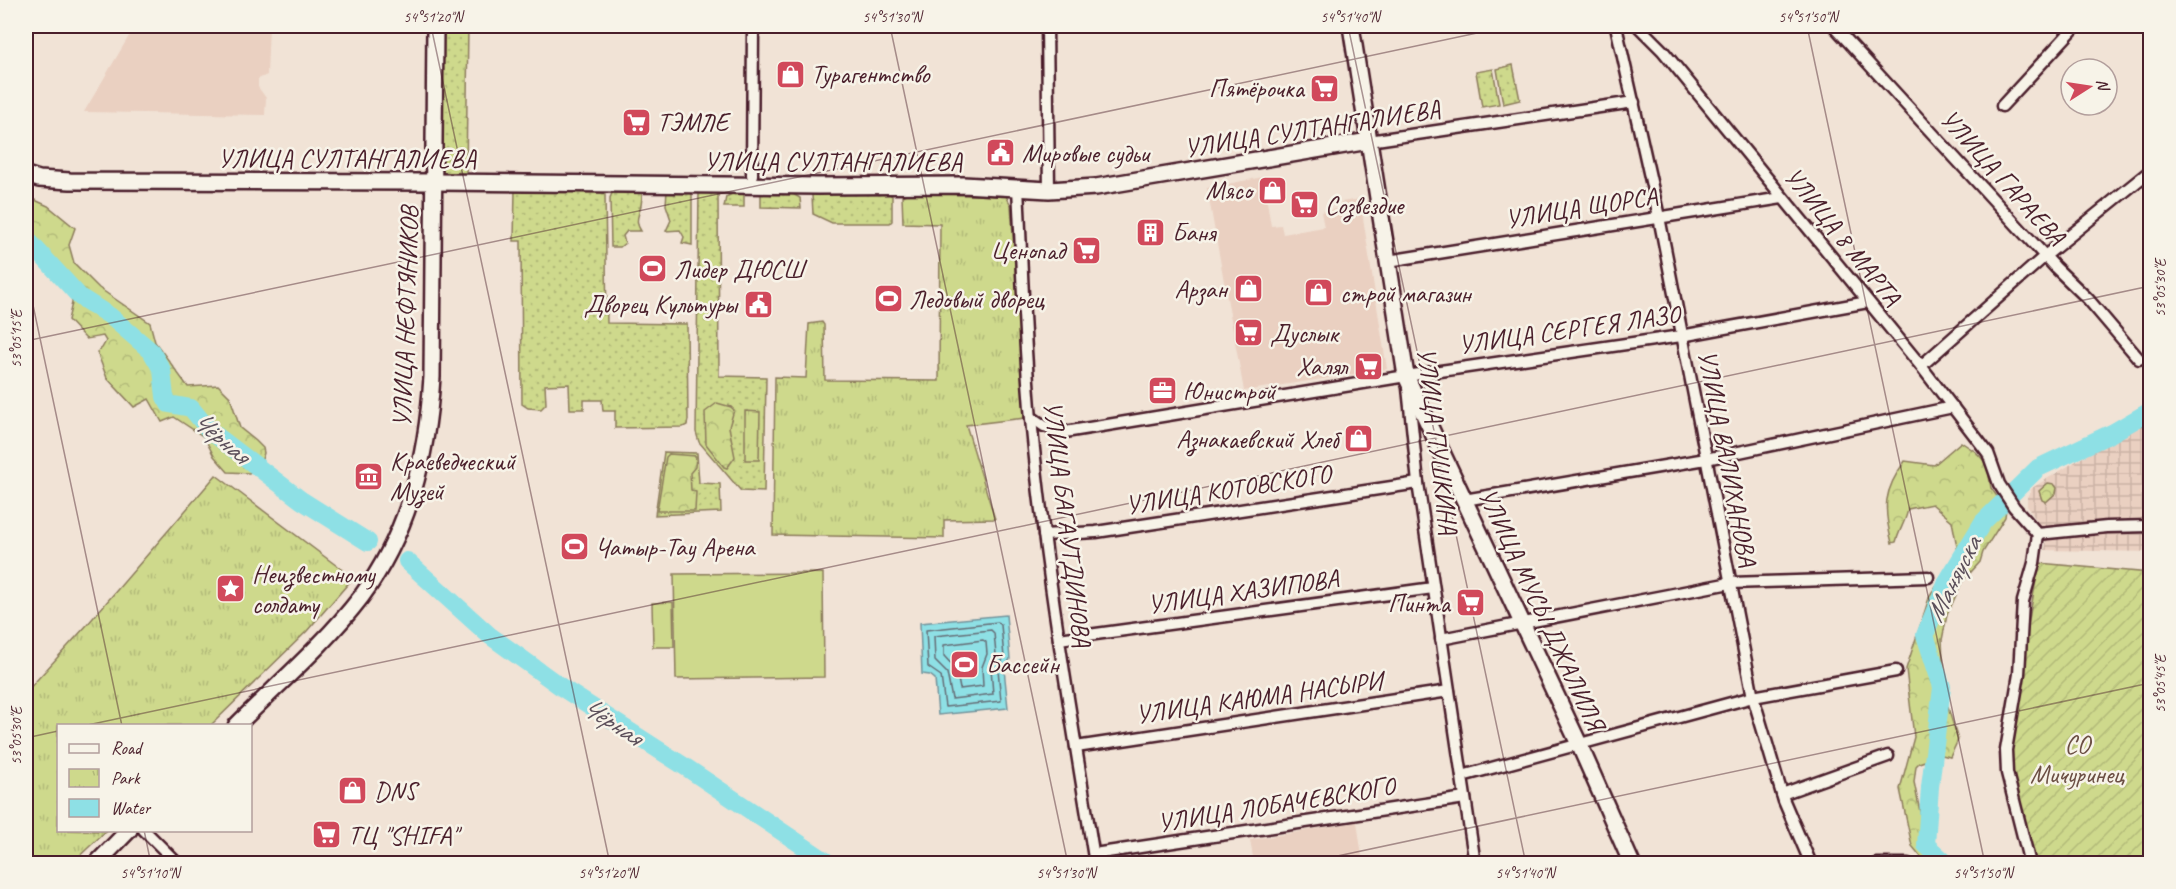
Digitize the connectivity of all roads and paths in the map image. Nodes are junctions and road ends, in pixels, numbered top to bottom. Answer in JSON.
{"nodes":[{"id":1,"x":435,"y":26,"type":"edge"},
{"id":2,"x":753,"y":26,"type":"edge"},
{"id":3,"x":1047,"y":26,"type":"edge"},
{"id":4,"x":1351,"y":26,"type":"edge"},
{"id":5,"x":1616,"y":26,"type":"edge"},
{"id":6,"x":1638,"y":26,"type":"edge"},
{"id":7,"x":1834,"y":26,"type":"edge"},
{"id":8,"x":2076,"y":26,"type":"edge"},
{"id":9,"x":1634,"y":102,"type":"junction"},
{"id":10,"x":2002,"y":106,"type":"dead end"},
{"id":11,"x":1369,"y":141,"type":"junction"},
{"id":12,"x":2151,"y":171,"type":"edge"},
{"id":13,"x":26,"y":175,"type":"edge"},
{"id":14,"x":752,"y":175,"type":"dead end"},
{"id":15,"x":434,"y":182,"type":"junction"},
{"id":16,"x":1018,"y":189,"type":"junction"},
{"id":17,"x":1049,"y":190,"type":"junction"},
{"id":18,"x":1782,"y":198,"type":"junction"},
{"id":19,"x":1659,"y":217,"type":"junction"},
{"id":20,"x":2045,"y":256,"type":"junction"},
{"id":21,"x":1388,"y":261,"type":"junction"},
{"id":22,"x":1868,"y":302,"type":"junction"},
{"id":23,"x":1681,"y":336,"type":"junction"},
{"id":24,"x":2139,"y":359,"type":"dead end"},
{"id":25,"x":1921,"y":366,"type":"junction"},
{"id":26,"x":1406,"y":376,"type":"junction"},
{"id":27,"x":1953,"y":407,"type":"junction"},
{"id":28,"x":1031,"y":417,"type":"junction"},
{"id":29,"x":1706,"y":459,"type":"junction"},
{"id":30,"x":1418,"y":483,"type":"junction"},
{"id":31,"x":1464,"y":500,"type":"junction"},
{"id":32,"x":2151,"y":526,"type":"edge"},
{"id":33,"x":2038,"y":534,"type":"junction"},
{"id":34,"x":1044,"y":535,"type":"junction"},
{"id":35,"x":1928,"y":577,"type":"dead end"},
{"id":36,"x":1730,"y":583,"type":"junction"},
{"id":37,"x":1433,"y":588,"type":"junction"},
{"id":38,"x":1522,"y":622,"type":"junction"},
{"id":39,"x":1059,"y":639,"type":"junction"},
{"id":40,"x":1441,"y":639,"type":"junction"},
{"id":41,"x":1896,"y":671,"type":"dead end"},
{"id":42,"x":1449,"y":692,"type":"junction"},
{"id":43,"x":1753,"y":697,"type":"junction"},
{"id":44,"x":238,"y":724,"type":"edge"},
{"id":45,"x":1579,"y":744,"type":"junction"},
{"id":46,"x":1076,"y":747,"type":"junction"},
{"id":47,"x":1888,"y":756,"type":"dead end"},
{"id":48,"x":1462,"y":776,"type":"junction"},
{"id":49,"x":1782,"y":794,"type":"junction"},
{"id":50,"x":1465,"y":798,"type":"junction"},
{"id":51,"x":128,"y":832,"type":"edge"},
{"id":52,"x":145,"y":832,"type":"edge"},
{"id":53,"x":1094,"y":859,"type":"edge"},
{"id":54,"x":1890,"y":863,"type":"edge"},
{"id":55,"x":96,"y":864,"type":"edge"},
{"id":56,"x":178,"y":864,"type":"edge"},
{"id":57,"x":1475,"y":864,"type":"edge"},
{"id":58,"x":1632,"y":864,"type":"edge"},
{"id":59,"x":1811,"y":864,"type":"edge"},
{"id":60,"x":1876,"y":864,"type":"edge"},
{"id":61,"x":1908,"y":864,"type":"edge"},
{"id":62,"x":2030,"y":864,"type":"edge"}],
"edges":[{"from":1,"to":15,"type":"street","name":"УЛИЦА НЕФТЯНИКОВ"},
{"from":2,"to":14,"type":"street"},
{"from":3,"to":17,"type":"street"},
{"from":4,"to":11,"type":"street","name":"УЛИЦА ПУШКИНА"},
{"from":5,"to":9,"type":"street","name":"УЛИЦА ВАЛИХАНОВА"},
{"from":6,"to":18,"type":"street","name":"УЛИЦА 8 МАРТА"},
{"from":7,"to":20,"type":"street","name":"УЛИЦА ГАРАЕВА"},
{"from":8,"to":10,"type":"street"},
{"from":9,"to":11,"type":"street","name":"УЛИЦА СУЛТАНГАЛИЕВА"},
{"from":9,"to":19,"type":"street","name":"УЛИЦА ВАЛИХАНОВА"},
{"from":11,"to":17,"type":"street","name":"УЛИЦА СУЛТАНГАЛИЕВА"},
{"from":11,"to":21,"type":"street","name":"УЛИЦА ПУШКИНА"},
{"from":12,"to":20,"type":"street"},
{"from":13,"to":15,"type":"street","name":"УЛИЦА СУЛТАНГАЛИЕВА"},
{"from":15,"to":16,"type":"street","name":"УЛИЦА СУЛТАНГАЛИЕВА"},
{"from":15,"to":44,"type":"street","name":"УЛИЦА НЕФТЯНИКОВ"},
{"from":16,"to":17,"type":"street","name":"УЛИЦА СУЛТАНГАЛИЕВА"},
{"from":16,"to":28,"type":"street","name":"УЛИЦА БАГАУТДИНОВА"},
{"from":18,"to":19,"type":"street","name":"УЛИЦА ЩОРСА"},
{"from":18,"to":22,"type":"street","name":"УЛИЦА 8 МАРТА"},
{"from":19,"to":21,"type":"street","name":"УЛИЦА ЩОРСА"},
{"from":19,"to":23,"type":"street","name":"УЛИЦА ВАЛИХАНОВА"},
{"from":20,"to":24,"type":"street","name":"УЛИЦА ГАРАЕВА"},
{"from":20,"to":25,"type":"street"},
{"from":21,"to":26,"type":"street","name":"УЛИЦА ПУШКИНА"},
{"from":22,"to":23,"type":"street","name":"УЛИЦА СЕРГЕЯ ЛАЗО"},
{"from":22,"to":25,"type":"street","name":"УЛИЦА 8 МАРТА"},
{"from":23,"to":26,"type":"street","name":"УЛИЦА СЕРГЕЯ ЛАЗО"},
{"from":23,"to":29,"type":"street","name":"УЛИЦА ВАЛИХАНОВА"},
{"from":25,"to":27,"type":"street","name":"УЛИЦА 8 МАРТА"},
{"from":26,"to":28,"type":"street","name":"УЛИЦА СЕРГЕЯ ЛАЗО"},
{"from":26,"to":30,"type":"street","name":"УЛИЦА ПУШКИНА"},
{"from":26,"to":31,"type":"street","name":"УЛИЦА МУСЫ ДЖАЛИЛЯ"},
{"from":27,"to":29,"type":"street"},
{"from":27,"to":33,"type":"street","name":"УЛИЦА 8 МАРТА"},
{"from":28,"to":34,"type":"street","name":"УЛИЦА БАГАУТДИНОВА"},
{"from":29,"to":31,"type":"street"},
{"from":29,"to":36,"type":"street","name":"УЛИЦА ВАЛИХАНОВА"},
{"from":30,"to":34,"type":"street","name":"УЛИЦА КОТОВСКОГО"},
{"from":30,"to":37,"type":"street","name":"УЛИЦА ПУШКИНА"},
{"from":31,"to":38,"type":"street","name":"УЛИЦА МУСЫ ДЖАЛИЛЯ"},
{"from":32,"to":33,"type":"street"},
{"from":33,"to":62,"type":"street"},
{"from":34,"to":39,"type":"street","name":"УЛИЦА БАГАУТДИНОВА"},
{"from":35,"to":36,"type":"street"},
{"from":36,"to":38,"type":"street"},
{"from":36,"to":43,"type":"street","name":"УЛИЦА ВАЛИХАНОВА"},
{"from":37,"to":39,"type":"street","name":"УЛИЦА ХАЗИПОВА"},
{"from":37,"to":40,"type":"street","name":"УЛИЦА ПУШКИНА"},
{"from":38,"to":40,"type":"street"},
{"from":38,"to":45,"type":"street","name":"УЛИЦА МУСЫ ДЖАЛИЛЯ"},
{"from":39,"to":46,"type":"street","name":"УЛИЦА БАГАУТДИНОВА"},
{"from":40,"to":42,"type":"street","name":"УЛИЦА ПУШКИНА"},
{"from":41,"to":43,"type":"street"},
{"from":42,"to":46,"type":"street","name":"УЛИЦА КАЮМА НАСЫРИ"},
{"from":42,"to":48,"type":"street","name":"УЛИЦА ПУШКИНА"},
{"from":43,"to":45,"type":"street"},
{"from":43,"to":49,"type":"street","name":"УЛИЦА ВАЛИХАНОВА"},
{"from":45,"to":48,"type":"street"},
{"from":45,"to":58,"type":"street","name":"УЛИЦА МУСЫ ДЖАЛИЛЯ"},
{"from":46,"to":53,"type":"street","name":"УЛИЦА БАГАУТДИНОВА"},
{"from":47,"to":49,"type":"street"},
{"from":48,"to":50,"type":"street","name":"УЛИЦА ПУШКИНА"},
{"from":49,"to":59,"type":"street","name":"УЛИЦА ВАЛИХАНОВА"},
{"from":50,"to":53,"type":"street","name":"УЛИЦА ЛОБАЧЕВСКОГО"},
{"from":50,"to":57,"type":"street","name":"УЛИЦА ПУШКИНА"},
{"from":51,"to":55,"type":"street"},
{"from":52,"to":56,"type":"street"},
{"from":54,"to":60,"type":"street"},
{"from":54,"to":61,"type":"street"}]}
